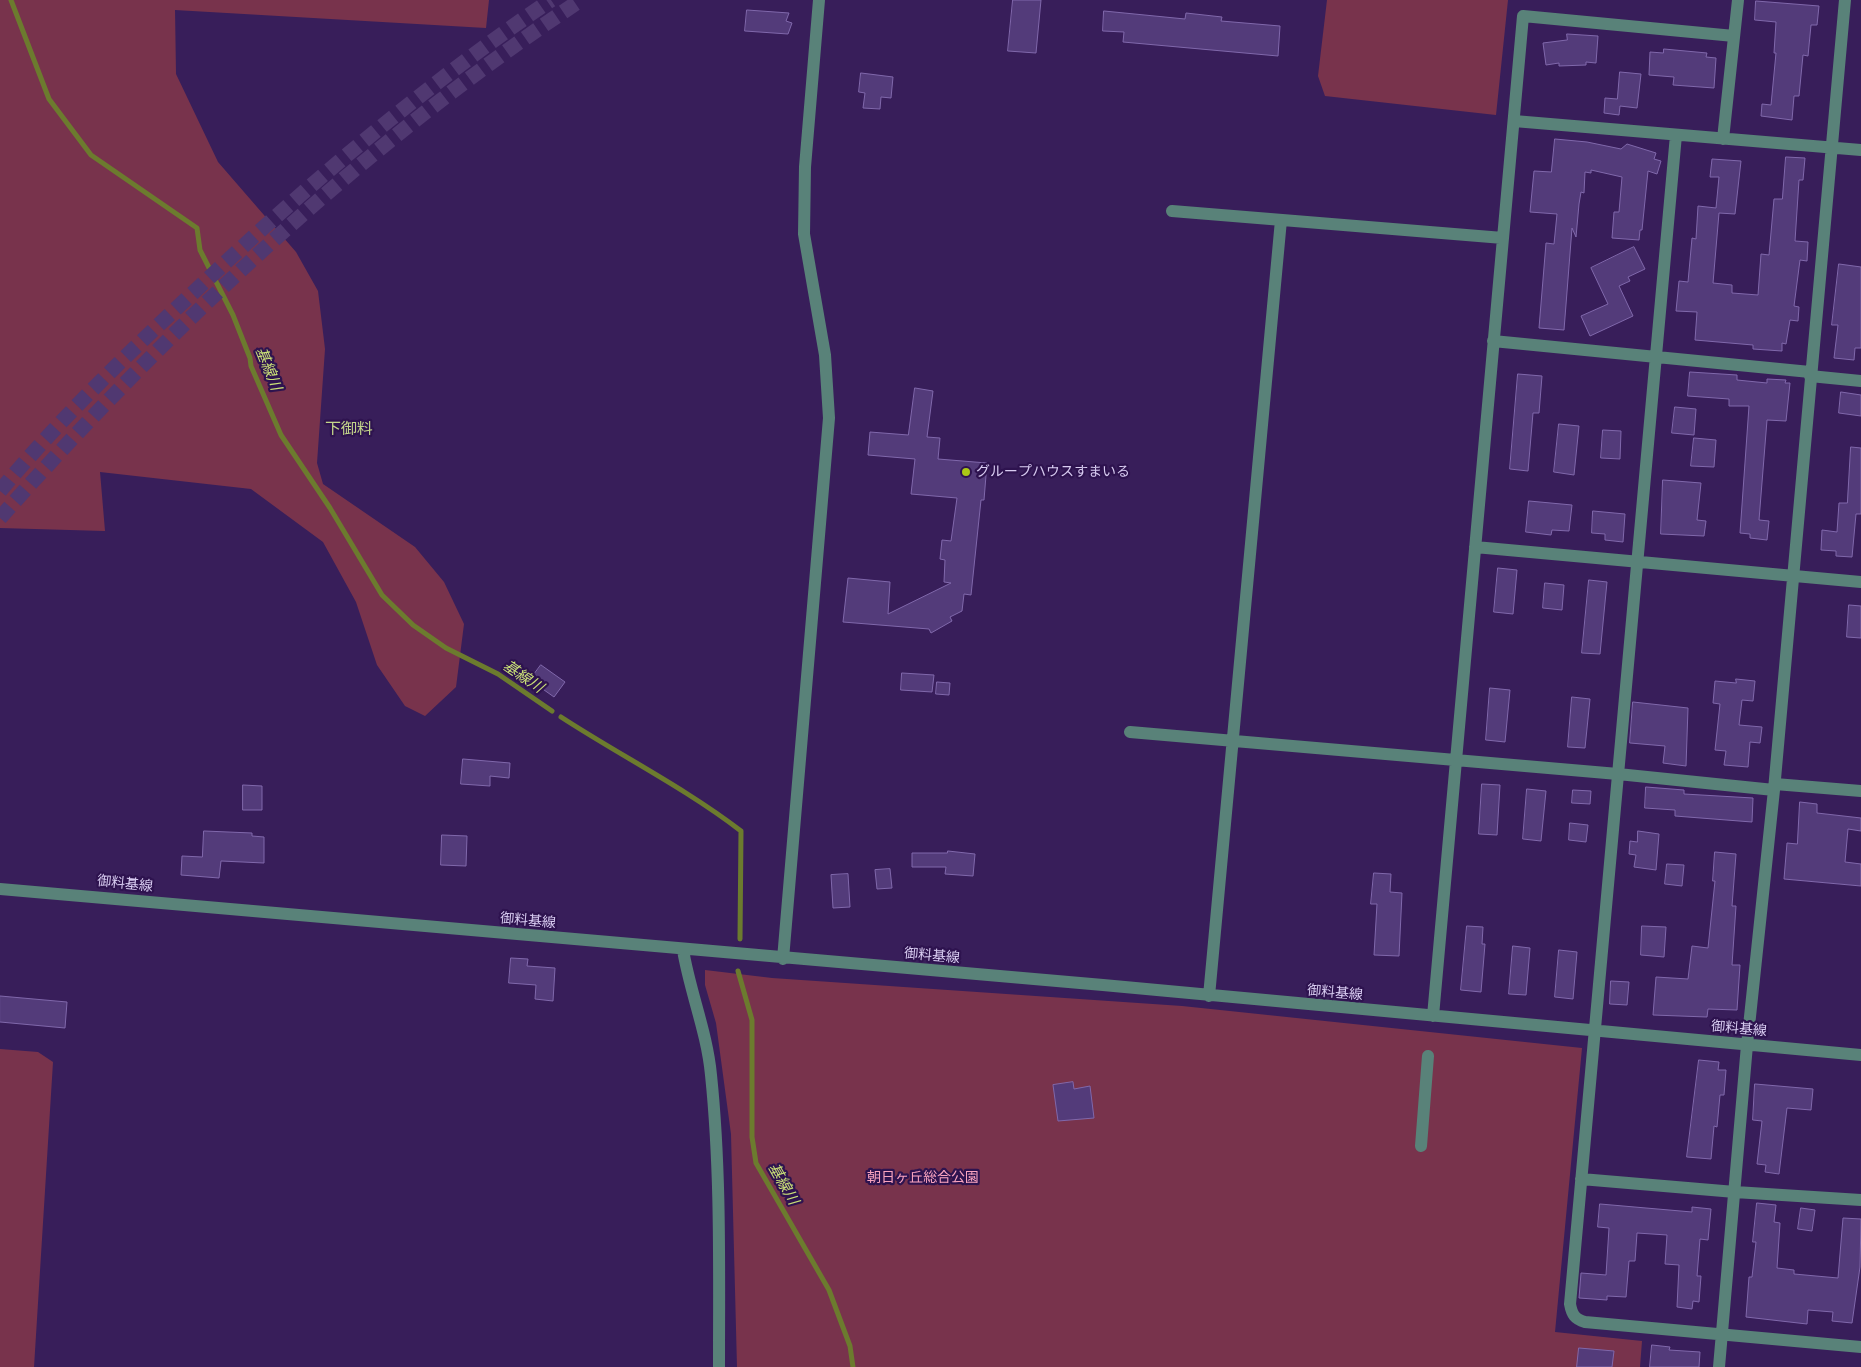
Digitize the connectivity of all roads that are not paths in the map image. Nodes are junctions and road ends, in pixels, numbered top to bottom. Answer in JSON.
{"nodes":[{"id":1,"x":818,"y":0,"type":"edge"},
{"id":2,"x":1738,"y":0,"type":"edge"},
{"id":3,"x":1845,"y":0,"type":"edge"},
{"id":4,"x":1734,"y":36,"type":"junction"},
{"id":5,"x":1514,"y":121,"type":"junction"},
{"id":6,"x":1676,"y":135,"type":"junction"},
{"id":7,"x":1723,"y":139,"type":"junction"},
{"id":8,"x":1832,"y":148,"type":"junction"},
{"id":9,"x":1861,"y":150,"type":"edge"},
{"id":10,"x":1172,"y":211,"type":"dead end"},
{"id":11,"x":1281,"y":220,"type":"junction"},
{"id":12,"x":1503,"y":238,"type":"junction"},
{"id":13,"x":1493,"y":341,"type":"junction"},
{"id":14,"x":1658,"y":356,"type":"junction"},
{"id":15,"x":1810,"y":374,"type":"junction"},
{"id":16,"x":1861,"y":381,"type":"edge"},
{"id":17,"x":1475,"y":547,"type":"junction"},
{"id":18,"x":1638,"y":561,"type":"junction"},
{"id":19,"x":1793,"y":576,"type":"junction"},
{"id":20,"x":1861,"y":582,"type":"edge"},
{"id":21,"x":1130,"y":732,"type":"dead end"},
{"id":22,"x":1233,"y":741,"type":"junction"},
{"id":23,"x":1455,"y":761,"type":"junction"},
{"id":24,"x":1618,"y":774,"type":"junction"},
{"id":25,"x":1775,"y":787,"type":"junction"},
{"id":26,"x":1861,"y":791,"type":"edge"},
{"id":27,"x":0,"y":889,"type":"edge"},
{"id":28,"x":683,"y":950,"type":"junction"},
{"id":29,"x":783,"y":959,"type":"junction"},
{"id":30,"x":1209,"y":996,"type":"junction"},
{"id":31,"x":1433,"y":1016,"type":"junction"},
{"id":32,"x":1594,"y":1031,"type":"junction"},
{"id":33,"x":1747,"y":1045,"type":"junction"},
{"id":34,"x":1861,"y":1055,"type":"edge"},
{"id":35,"x":1428,"y":1056,"type":"dead end"},
{"id":36,"x":1421,"y":1146,"type":"dead end"},
{"id":37,"x":1580,"y":1179,"type":"junction"},
{"id":38,"x":1735,"y":1192,"type":"junction"},
{"id":39,"x":1861,"y":1200,"type":"edge"},
{"id":40,"x":1722,"y":1334,"type":"junction"},
{"id":41,"x":1861,"y":1347,"type":"edge"},
{"id":42,"x":719,"y":1367,"type":"edge"},
{"id":43,"x":1719,"y":1367,"type":"edge"}],
"edges":[{"from":1,"to":29,"type":"street"},
{"from":2,"to":4,"type":"street"},
{"from":3,"to":8,"type":"street"},
{"from":4,"to":5,"type":"street"},
{"from":4,"to":7,"type":"street"},
{"from":5,"to":6,"type":"street"},
{"from":5,"to":12,"type":"street"},
{"from":6,"to":7,"type":"street"},
{"from":6,"to":14,"type":"street"},
{"from":7,"to":8,"type":"street"},
{"from":8,"to":9,"type":"street"},
{"from":8,"to":15,"type":"street"},
{"from":10,"to":11,"type":"street"},
{"from":11,"to":12,"type":"street"},
{"from":11,"to":22,"type":"street"},
{"from":12,"to":13,"type":"street"},
{"from":13,"to":14,"type":"street"},
{"from":13,"to":17,"type":"street"},
{"from":14,"to":15,"type":"street"},
{"from":14,"to":18,"type":"street"},
{"from":15,"to":16,"type":"street"},
{"from":15,"to":19,"type":"street"},
{"from":17,"to":18,"type":"street"},
{"from":17,"to":23,"type":"street"},
{"from":18,"to":19,"type":"street"},
{"from":18,"to":24,"type":"street"},
{"from":19,"to":20,"type":"street"},
{"from":19,"to":25,"type":"street"},
{"from":21,"to":22,"type":"street"},
{"from":22,"to":23,"type":"street"},
{"from":22,"to":30,"type":"street"},
{"from":23,"to":24,"type":"street"},
{"from":23,"to":31,"type":"street"},
{"from":24,"to":25,"type":"street"},
{"from":24,"to":32,"type":"street"},
{"from":25,"to":26,"type":"street"},
{"from":25,"to":33,"type":"street"},
{"from":27,"to":28,"type":"street","name":"御料基線"},
{"from":28,"to":29,"type":"street","name":"御料基線"},
{"from":28,"to":42,"type":"street"},
{"from":29,"to":30,"type":"street","name":"御料基線"},
{"from":30,"to":31,"type":"street","name":"御料基線"},
{"from":31,"to":32,"type":"street","name":"御料基線"},
{"from":32,"to":33,"type":"street","name":"御料基線"},
{"from":32,"to":37,"type":"street"},
{"from":33,"to":34,"type":"street","name":"御料基線"},
{"from":33,"to":38,"type":"street"},
{"from":35,"to":36,"type":"street"},
{"from":37,"to":38,"type":"street"},
{"from":37,"to":40,"type":"street"},
{"from":38,"to":39,"type":"street"},
{"from":38,"to":40,"type":"street"},
{"from":40,"to":41,"type":"street"},
{"from":40,"to":43,"type":"street"}]}
